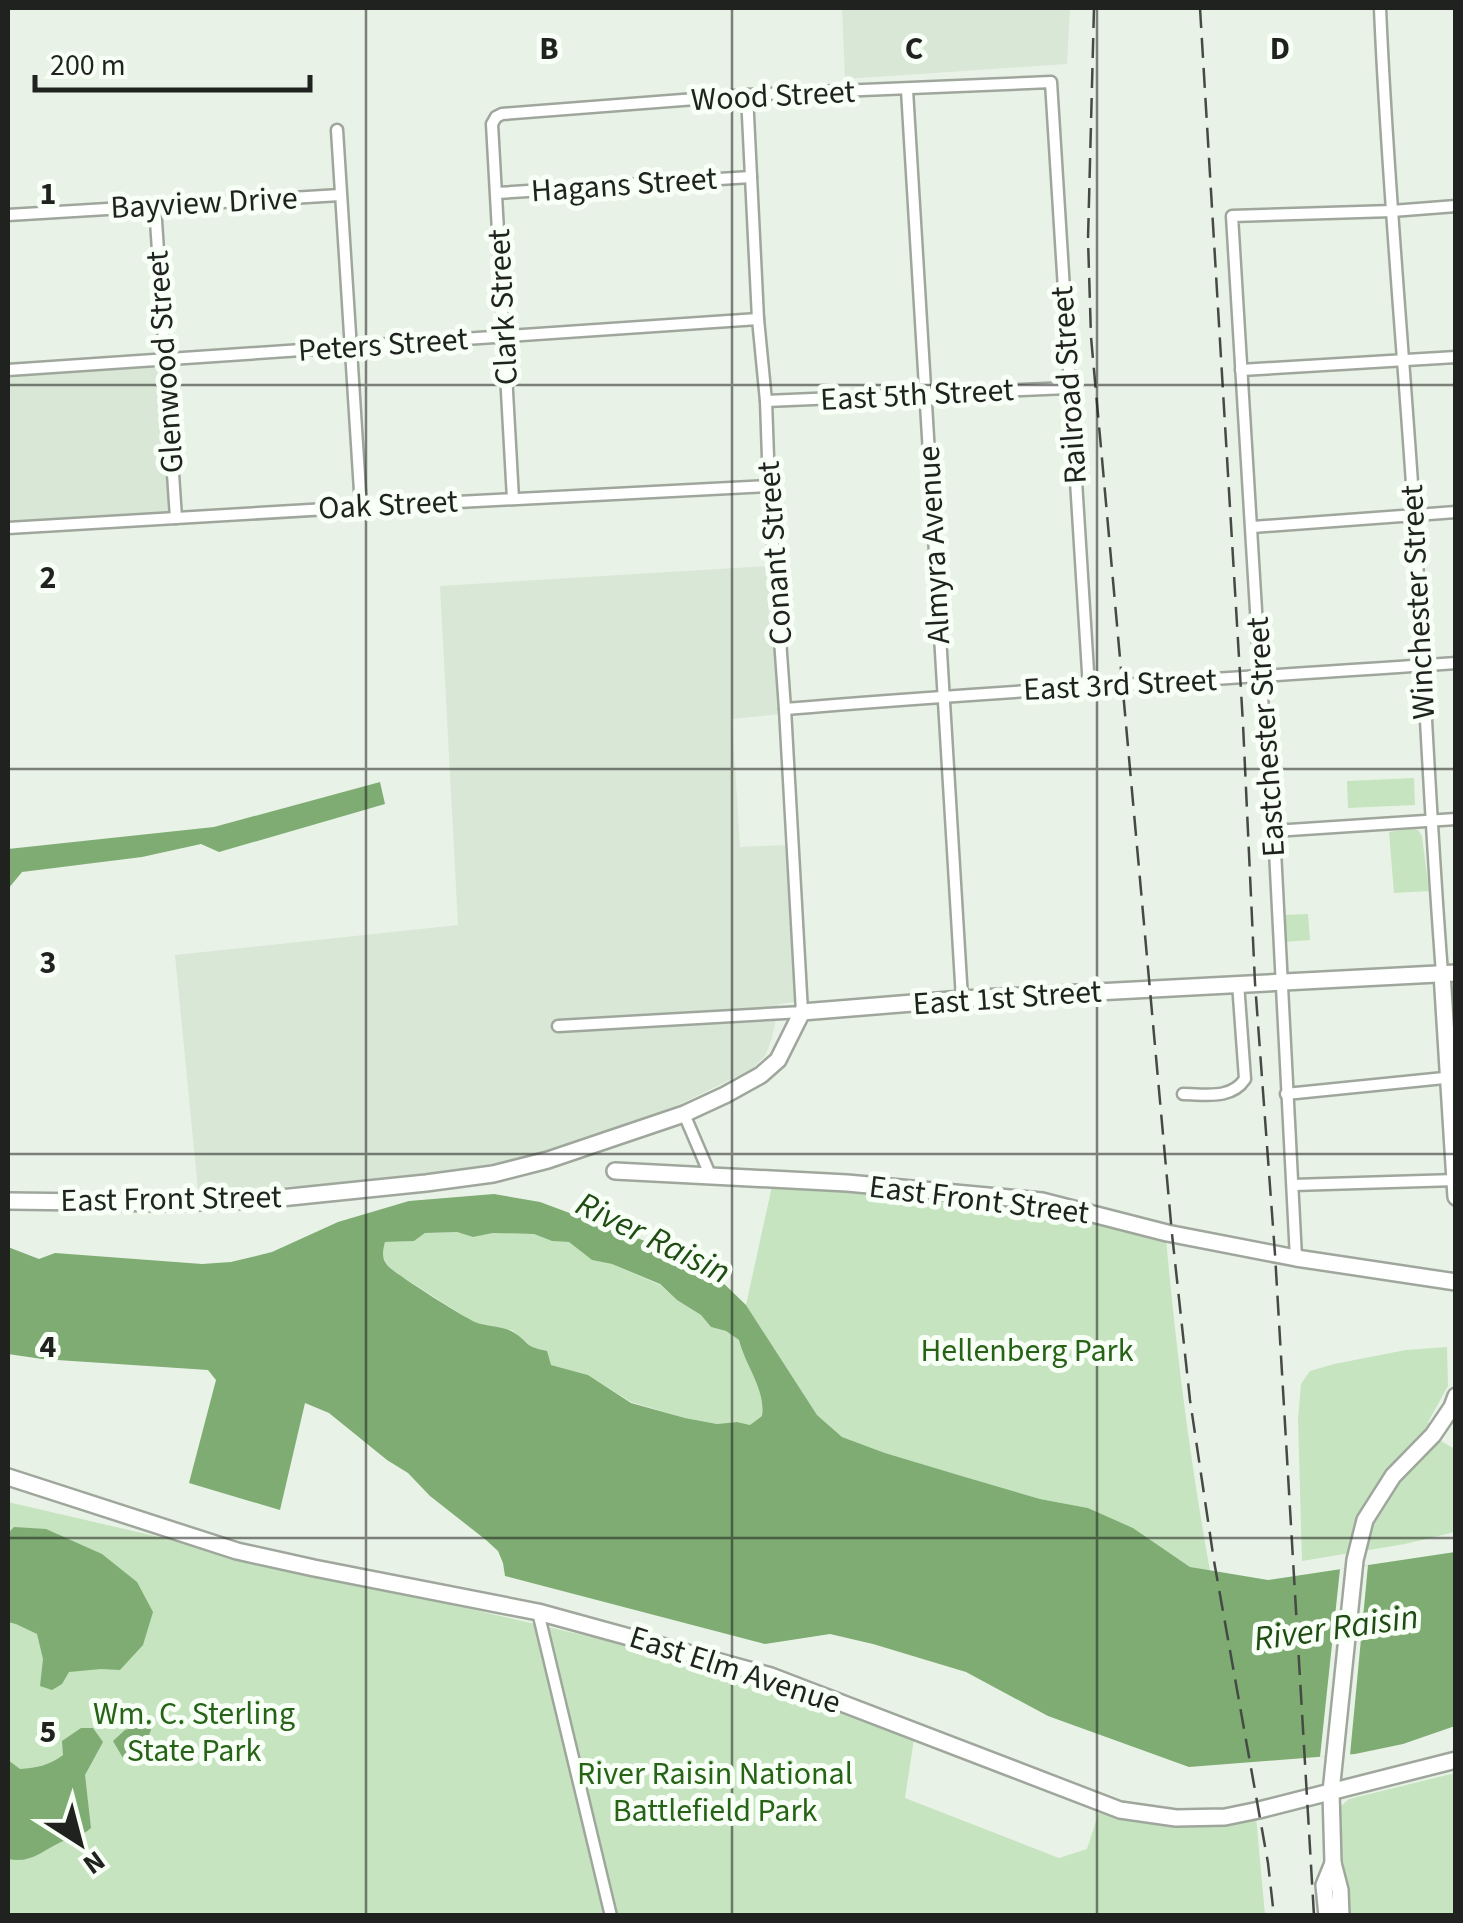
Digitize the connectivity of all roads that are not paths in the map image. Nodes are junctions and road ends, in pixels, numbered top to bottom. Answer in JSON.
{"nodes":[{"id":1,"x":1380,"y":8,"type":"edge"},
{"id":2,"x":1051,"y":82,"type":"joint"},
{"id":3,"x":907,"y":90,"type":"junction"},
{"id":4,"x":747,"y":95,"type":"junction"},
{"id":5,"x":496,"y":117,"type":"joint"},
{"id":6,"x":337,"y":130,"type":"dead end"},
{"id":7,"x":752,"y":177,"type":"junction"},
{"id":8,"x":497,"y":193,"type":"junction"},
{"id":9,"x":340,"y":195,"type":"junction"},
{"id":10,"x":156,"y":206,"type":"junction"},
{"id":11,"x":1456,"y":206,"type":"edge"},
{"id":12,"x":1392,"y":210,"type":"junction"},
{"id":13,"x":8,"y":216,"type":"edge"},
{"id":14,"x":758,"y":319,"type":"junction"},
{"id":15,"x":505,"y":337,"type":"junction"},
{"id":16,"x":349,"y":347,"type":"junction"},
{"id":17,"x":1456,"y":357,"type":"edge"},
{"id":18,"x":164,"y":360,"type":"junction"},
{"id":19,"x":1403,"y":360,"type":"junction"},
{"id":20,"x":8,"y":370,"type":"edge"},
{"id":21,"x":1241,"y":370,"type":"junction"},
{"id":22,"x":1068,"y":388,"type":"junction"},
{"id":23,"x":925,"y":395,"type":"junction"},
{"id":24,"x":766,"y":401,"type":"junction"},
{"id":25,"x":769,"y":486,"type":"junction"},
{"id":26,"x":513,"y":498,"type":"junction"},
{"id":27,"x":361,"y":506,"type":"junction"},
{"id":28,"x":1456,"y":512,"type":"edge"},
{"id":29,"x":1414,"y":515,"type":"junction"},
{"id":30,"x":176,"y":518,"type":"junction"},
{"id":31,"x":1253,"y":527,"type":"junction"},
{"id":32,"x":8,"y":528,"type":"edge"},
{"id":33,"x":1456,"y":663,"type":"edge"},
{"id":34,"x":1422,"y":665,"type":"junction"},
{"id":35,"x":1260,"y":676,"type":"junction"},
{"id":36,"x":1089,"y":688,"type":"junction"},
{"id":37,"x":943,"y":696,"type":"junction"},
{"id":38,"x":785,"y":708,"type":"junction"},
{"id":39,"x":1456,"y":819,"type":"edge"},
{"id":40,"x":1430,"y":821,"type":"junction"},
{"id":41,"x":1274,"y":831,"type":"junction"},
{"id":42,"x":1449,"y":973,"type":"edge"},
{"id":43,"x":1282,"y":980,"type":"junction"},
{"id":44,"x":1238,"y":983,"type":"junction"},
{"id":45,"x":962,"y":999,"type":"junction"},
{"id":46,"x":802,"y":1012,"type":"junction"},
{"id":47,"x":558,"y":1026,"type":"dead end"},
{"id":48,"x":1452,"y":1077,"type":"edge"},
{"id":49,"x":1183,"y":1094,"type":"dead end"},
{"id":50,"x":1286,"y":1094,"type":"junction"},
{"id":51,"x":684,"y":1114,"type":"junction"},
{"id":52,"x":615,"y":1171,"type":"dead end"},
{"id":53,"x":711,"y":1177,"type":"junction"},
{"id":54,"x":1455,"y":1180,"type":"edge"},
{"id":55,"x":1294,"y":1186,"type":"junction"},
{"id":56,"x":1456,"y":1197,"type":"edge"},
{"id":57,"x":8,"y":1201,"type":"edge"},
{"id":58,"x":1296,"y":1258,"type":"junction"},
{"id":59,"x":1456,"y":1282,"type":"edge"},
{"id":60,"x":1456,"y":1396,"type":"edge"},
{"id":61,"x":8,"y":1477,"type":"edge"},
{"id":62,"x":538,"y":1612,"type":"junction"},
{"id":63,"x":1456,"y":1760,"type":"edge"},
{"id":64,"x":1331,"y":1792,"type":"junction"},
{"id":65,"x":1333,"y":1863,"type":"junction"},
{"id":66,"x":611,"y":1916,"type":"edge"},
{"id":67,"x":1327,"y":1916,"type":"edge"},
{"id":68,"x":1342,"y":1916,"type":"edge"}],
"edges":[{"from":1,"to":12,"type":"street","name":"Winchester Street"},
{"from":2,"to":3,"type":"street","name":"Wood Street"},
{"from":2,"to":22,"type":"street","name":"Railroad Street"},
{"from":3,"to":4,"type":"street","name":"Wood Street"},
{"from":3,"to":23,"type":"street","name":"Almyra Avenue"},
{"from":4,"to":5,"type":"street","name":"Wood Street"},
{"from":4,"to":7,"type":"street","name":"Conant Street"},
{"from":5,"to":8,"type":"street","name":"Clark Street"},
{"from":6,"to":9,"type":"street"},
{"from":7,"to":8,"type":"street","name":"Hagans Street"},
{"from":7,"to":14,"type":"street","name":"Conant Street"},
{"from":8,"to":15,"type":"street","name":"Clark Street"},
{"from":9,"to":10,"type":"street","name":"Bayview Drive"},
{"from":9,"to":16,"type":"street"},
{"from":10,"to":13,"type":"street","name":"Bayview Drive"},
{"from":10,"to":18,"type":"street","name":"Glenwood Street"},
{"from":11,"to":12,"type":"street"},
{"from":12,"to":19,"type":"street","name":"Winchester Street"},
{"from":12,"to":21,"type":"street","name":"Eastchester Street"},
{"from":14,"to":15,"type":"street","name":"Peters Street"},
{"from":14,"to":24,"type":"street","name":"Conant Street"},
{"from":15,"to":16,"type":"street","name":"Peters Street"},
{"from":15,"to":26,"type":"street","name":"Clark Street"},
{"from":16,"to":18,"type":"street","name":"Peters Street"},
{"from":16,"to":27,"type":"street"},
{"from":17,"to":19,"type":"street"},
{"from":18,"to":20,"type":"street","name":"Peters Street"},
{"from":18,"to":30,"type":"street","name":"Glenwood Street"},
{"from":19,"to":21,"type":"street"},
{"from":19,"to":29,"type":"street","name":"Winchester Street"},
{"from":21,"to":31,"type":"street","name":"Eastchester Street"},
{"from":22,"to":23,"type":"street","name":"East 5th Street"},
{"from":22,"to":36,"type":"street","name":"Railroad Street"},
{"from":23,"to":24,"type":"street","name":"East 5th Street"},
{"from":23,"to":37,"type":"street","name":"Almyra Avenue"},
{"from":24,"to":25,"type":"street","name":"Conant Street"},
{"from":25,"to":26,"type":"street","name":"Oak Street"},
{"from":25,"to":38,"type":"street","name":"Conant Street"},
{"from":26,"to":27,"type":"street","name":"Oak Street"},
{"from":27,"to":30,"type":"street","name":"Oak Street"},
{"from":28,"to":29,"type":"street"},
{"from":29,"to":31,"type":"street"},
{"from":29,"to":34,"type":"street","name":"Winchester Street"},
{"from":30,"to":32,"type":"street","name":"Oak Street"},
{"from":31,"to":35,"type":"street","name":"Eastchester Street"},
{"from":33,"to":34,"type":"street","name":"East 3rd Street"},
{"from":34,"to":35,"type":"street","name":"East 3rd Street"},
{"from":34,"to":40,"type":"street","name":"Winchester Street"},
{"from":35,"to":36,"type":"street","name":"East 3rd Street"},
{"from":35,"to":41,"type":"street","name":"Eastchester Street"},
{"from":36,"to":37,"type":"street","name":"East 3rd Street"},
{"from":37,"to":38,"type":"street","name":"East 3rd Street"},
{"from":37,"to":45,"type":"street","name":"Almyra Avenue"},
{"from":38,"to":46,"type":"street","name":"Conant Street"},
{"from":39,"to":40,"type":"street"},
{"from":40,"to":41,"type":"street"},
{"from":40,"to":42,"type":"street","name":"Winchester Street"},
{"from":41,"to":43,"type":"street","name":"Eastchester Street"},
{"from":42,"to":43,"type":"street","name":"East 1st Street"},
{"from":42,"to":48,"type":"street","name":"Winchester Street"},
{"from":43,"to":44,"type":"street","name":"East 1st Street"},
{"from":43,"to":50,"type":"street","name":"Eastchester Street"},
{"from":44,"to":45,"type":"street","name":"East 1st Street"},
{"from":44,"to":49,"type":"street"},
{"from":45,"to":46,"type":"street","name":"East 1st Street"},
{"from":46,"to":47,"type":"street","name":"East 1st Street"},
{"from":46,"to":51,"type":"street","name":"East Front Street"},
{"from":48,"to":50,"type":"street"},
{"from":48,"to":54,"type":"street","name":"Winchester Street"},
{"from":50,"to":55,"type":"street","name":"Eastchester Street"},
{"from":51,"to":53,"type":"street"},
{"from":51,"to":57,"type":"street","name":"East Front Street"},
{"from":52,"to":53,"type":"street","name":"East Front Street"},
{"from":53,"to":58,"type":"street","name":"East Front Street"},
{"from":54,"to":55,"type":"street"},
{"from":54,"to":56,"type":"street","name":"Winchester Street"},
{"from":55,"to":58,"type":"street","name":"Eastchester Street"},
{"from":58,"to":59,"type":"street","name":"East Front Street"},
{"from":60,"to":64,"type":"street"},
{"from":61,"to":62,"type":"street","name":"East Elm Avenue"},
{"from":62,"to":64,"type":"street","name":"East Elm Avenue"},
{"from":62,"to":66,"type":"street"},
{"from":63,"to":64,"type":"street","name":"East Elm Avenue"},
{"from":64,"to":65,"type":"street"},
{"from":65,"to":67,"type":"street"},
{"from":65,"to":68,"type":"street"}]}
